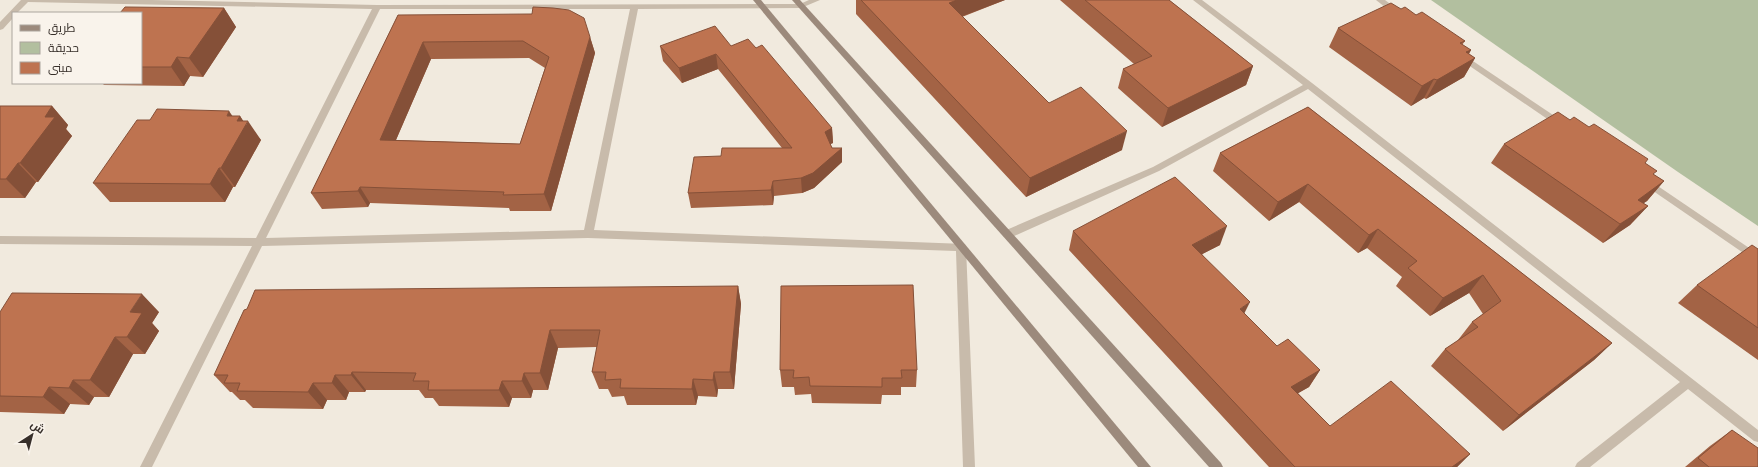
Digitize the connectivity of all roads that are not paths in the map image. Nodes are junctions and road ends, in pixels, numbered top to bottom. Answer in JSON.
{"nodes":[{"id":1,"x":25,"y":0,"type":"edge"},
{"id":2,"x":30,"y":0,"type":"edge"},
{"id":3,"x":816,"y":0,"type":"edge"},
{"id":4,"x":1197,"y":0,"type":"edge"},
{"id":5,"x":1380,"y":0,"type":"edge"},
{"id":6,"x":760,"y":3,"type":"edge"},
{"id":7,"x":798,"y":3,"type":"edge"},
{"id":8,"x":635,"y":6,"type":"junction"},
{"id":9,"x":377,"y":7,"type":"junction"},
{"id":10,"x":14,"y":12,"type":"edge"},
{"id":11,"x":12,"y":14,"type":"edge"},
{"id":12,"x":1406,"y":18,"type":"edge"},
{"id":13,"x":0,"y":27,"type":"edge"},
{"id":14,"x":1452,"y":49,"type":"edge"},
{"id":15,"x":1309,"y":85,"type":"junction"},
{"id":16,"x":1569,"y":130,"type":"edge"},
{"id":17,"x":1641,"y":179,"type":"edge"},
{"id":18,"x":588,"y":234,"type":"junction"},
{"id":19,"x":1008,"y":234,"type":"junction"},
{"id":20,"x":0,"y":240,"type":"edge"},
{"id":21,"x":259,"y":242,"type":"junction"},
{"id":22,"x":961,"y":247,"type":"junction"},
{"id":23,"x":1758,"y":259,"type":"edge"},
{"id":24,"x":1688,"y":382,"type":"junction"},
{"id":25,"x":1758,"y":437,"type":"edge"},
{"id":26,"x":146,"y":467,"type":"edge"},
{"id":27,"x":969,"y":467,"type":"edge"},
{"id":28,"x":1145,"y":467,"type":"edge"},
{"id":29,"x":1217,"y":467,"type":"edge"},
{"id":30,"x":1581,"y":467,"type":"edge"}],
"edges":[{"from":1,"to":10,"type":"street"},
{"from":2,"to":9,"type":"street"},
{"from":3,"to":7,"type":"street"},
{"from":4,"to":15,"type":"street"},
{"from":5,"to":12,"type":"street"},
{"from":6,"to":7,"type":"street"},
{"from":6,"to":8,"type":"street"},
{"from":6,"to":22,"type":"street"},
{"from":7,"to":19,"type":"street"},
{"from":8,"to":9,"type":"street"},
{"from":8,"to":18,"type":"street"},
{"from":9,"to":21,"type":"street"},
{"from":11,"to":13,"type":"street"},
{"from":14,"to":16,"type":"street"},
{"from":15,"to":19,"type":"street"},
{"from":15,"to":24,"type":"street"},
{"from":17,"to":23,"type":"street"},
{"from":18,"to":21,"type":"street"},
{"from":18,"to":22,"type":"street"},
{"from":19,"to":29,"type":"street"},
{"from":20,"to":21,"type":"street"},
{"from":21,"to":26,"type":"street"},
{"from":22,"to":27,"type":"street"},
{"from":22,"to":28,"type":"street"},
{"from":24,"to":25,"type":"street"},
{"from":24,"to":30,"type":"street"}]}
